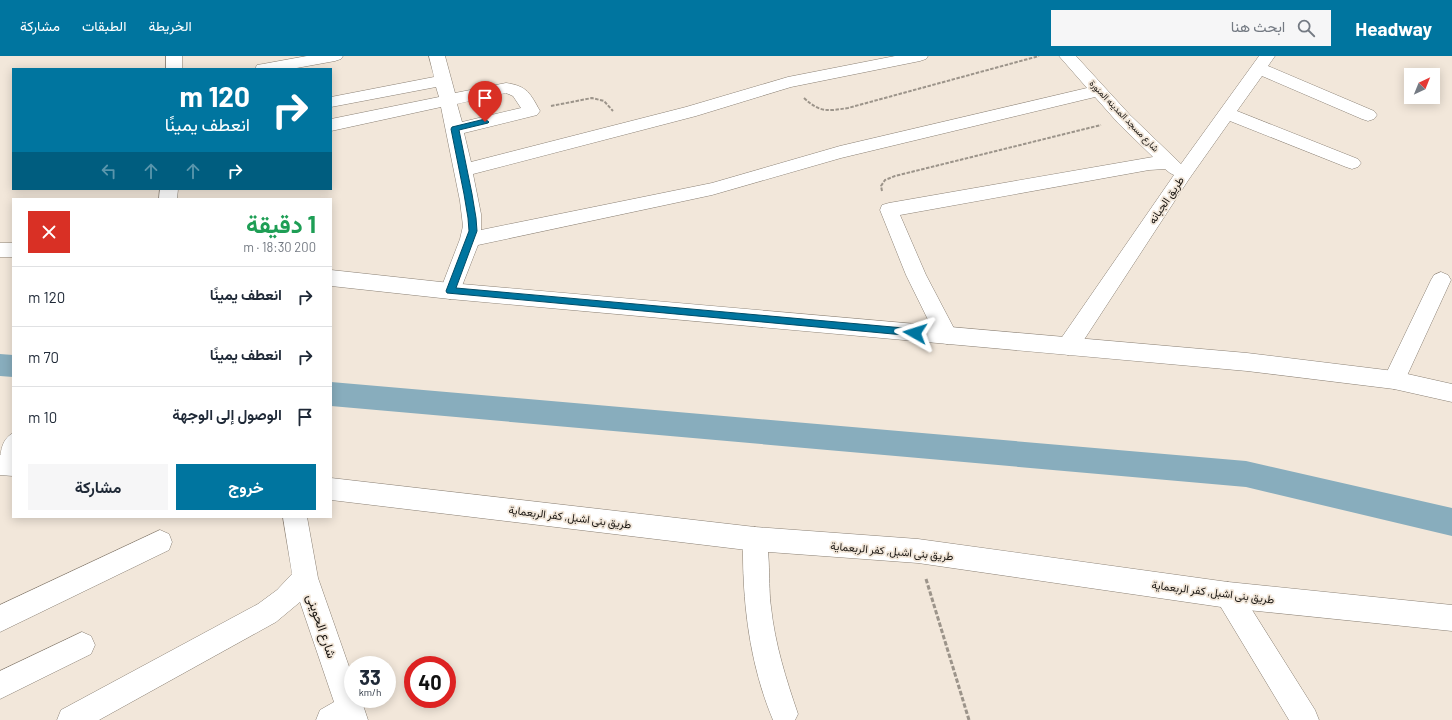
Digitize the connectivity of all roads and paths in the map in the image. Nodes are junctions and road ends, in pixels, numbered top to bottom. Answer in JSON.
{"nodes":[{"id":1,"x":174,"y":56,"type":"edge"},
{"id":2,"x":335,"y":56,"type":"edge"},
{"id":3,"x":437,"y":56,"type":"edge"},
{"id":4,"x":920,"y":56,"type":"edge"},
{"id":5,"x":1039,"y":56,"type":"edge"},
{"id":6,"x":1067,"y":56,"type":"edge"},
{"id":7,"x":1263,"y":62,"type":"edge"},
{"id":8,"x":174,"y":68,"type":"edge"},
{"id":9,"x":269,"y":68,"type":"edge"},
{"id":10,"x":443,"y":80,"type":"junction"},
{"id":11,"x":788,"y":82,"type":"junction"},
{"id":12,"x":1099,"y":91,"type":"junction"},
{"id":13,"x":448,"y":99,"type":"junction"},
{"id":14,"x":332,"y":102,"type":"edge"},
{"id":15,"x":531,"y":110,"type":"junction"},
{"id":16,"x":1227,"y":113,"type":"junction"},
{"id":17,"x":1368,"y":116,"type":"dead end"},
{"id":18,"x":1124,"y":119,"type":"junction"},
{"id":19,"x":332,"y":126,"type":"edge"},
{"id":20,"x":455,"y":129,"type":"junction"},
{"id":21,"x":618,"y":130,"type":"junction"},
{"id":22,"x":1169,"y":162,"type":"junction"},
{"id":23,"x":1352,"y":163,"type":"dead end"},
{"id":24,"x":464,"y":170,"type":"junction"},
{"id":25,"x":1183,"y":175,"type":"junction"},
{"id":26,"x":889,"y":210,"type":"junction"},
{"id":27,"x":470,"y":239,"type":"junction"},
{"id":28,"x":0,"y":250,"type":"edge"},
{"id":29,"x":12,"y":250,"type":"edge"},
{"id":30,"x":332,"y":278,"type":"edge"},
{"id":31,"x":1441,"y":280,"type":"dead end"},
{"id":32,"x":450,"y":291,"type":"junction"},
{"id":33,"x":947,"y":336,"type":"junction"},
{"id":34,"x":1068,"y":346,"type":"junction"},
{"id":35,"x":1394,"y":380,"type":"junction"},
{"id":36,"x":1452,"y":393,"type":"edge"},
{"id":37,"x":12,"y":444,"type":"edge"},
{"id":38,"x":0,"y":461,"type":"edge"},
{"id":39,"x":0,"y":465,"type":"edge"},
{"id":40,"x":12,"y":466,"type":"edge"},
{"id":41,"x":332,"y":489,"type":"edge"},
{"id":42,"x":295,"y":518,"type":"edge"},
{"id":43,"x":755,"y":539,"type":"junction"},
{"id":44,"x":160,"y":542,"type":"dead end"},
{"id":45,"x":918,"y":551,"type":"junction"},
{"id":46,"x":305,"y":578,"type":"junction"},
{"id":47,"x":1228,"y":595,"type":"junction"},
{"id":48,"x":0,"y":618,"type":"edge"},
{"id":49,"x":1452,"y":618,"type":"edge"},
{"id":50,"x":82,"y":645,"type":"dead end"},
{"id":51,"x":0,"y":685,"type":"edge"},
{"id":52,"x":784,"y":714,"type":"dead end"},
{"id":53,"x":344,"y":716,"type":"edge"},
{"id":54,"x":71,"y":720,"type":"edge"},
{"id":55,"x":969,"y":720,"type":"edge"},
{"id":56,"x":1305,"y":720,"type":"edge"}],
"edges":[{"from":1,"to":8,"type":"street"},
{"from":2,"to":9,"type":"street"},
{"from":3,"to":10,"type":"street"},
{"from":4,"to":11,"type":"street"},
{"from":5,"to":11,"type":"path"},
{"from":6,"to":12,"type":"street","name":"شارع مسجد المدينه المنورة"},
{"from":7,"to":16,"type":"street","name":"طريق الجبانه"},
{"from":7,"to":17,"type":"street"},
{"from":10,"to":13,"type":"street"},
{"from":10,"to":14,"type":"street"},
{"from":11,"to":21,"type":"street"},
{"from":12,"to":18,"type":"street","name":"شارع مسجد المدينه المنورة"},
{"from":12,"to":27,"type":"street"},
{"from":13,"to":15,"type":"street"},
{"from":13,"to":19,"type":"street"},
{"from":13,"to":20,"type":"street"},
{"from":15,"to":20,"type":"street"},
{"from":15,"to":21,"type":"path"},
{"from":16,"to":23,"type":"street"},
{"from":16,"to":25,"type":"street","name":"طريق الجبانه"},
{"from":18,"to":22,"type":"street","name":"شارع مسجد المدينه المنورة"},
{"from":18,"to":26,"type":"path"},
{"from":20,"to":24,"type":"street"},
{"from":21,"to":24,"type":"street"},
{"from":22,"to":25,"type":"street","name":"شارع مسجد المدينه المنورة"},
{"from":22,"to":26,"type":"street"},
{"from":24,"to":27,"type":"street"},
{"from":25,"to":34,"type":"street","name":"طريق الجبانه"},
{"from":26,"to":33,"type":"street"},
{"from":27,"to":32,"type":"street"},
{"from":28,"to":29,"type":"street"},
{"from":30,"to":32,"type":"street"},
{"from":31,"to":35,"type":"street"},
{"from":32,"to":33,"type":"street"},
{"from":33,"to":34,"type":"street"},
{"from":34,"to":35,"type":"street"},
{"from":35,"to":36,"type":"street"},
{"from":37,"to":38,"type":"street"},
{"from":39,"to":40,"type":"street"},
{"from":41,"to":43,"type":"street","name":"طريق بنى اشبل, كفر الربعماية"},
{"from":42,"to":46,"type":"street","name":"شارع الحوينى"},
{"from":43,"to":45,"type":"street","name":"طريق بنى اشبل, كفر الربعماية"},
{"from":43,"to":52,"type":"street"},
{"from":44,"to":48,"type":"street"},
{"from":45,"to":47,"type":"street","name":"طريق بنى اشبل, كفر الربعماية"},
{"from":45,"to":55,"type":"path"},
{"from":46,"to":53,"type":"street","name":"شارع الحوينى"},
{"from":46,"to":54,"type":"street"},
{"from":47,"to":49,"type":"street","name":"طريق بنى اشبل, كفر الربعماية"},
{"from":47,"to":56,"type":"street"},
{"from":50,"to":51,"type":"street"}]}
